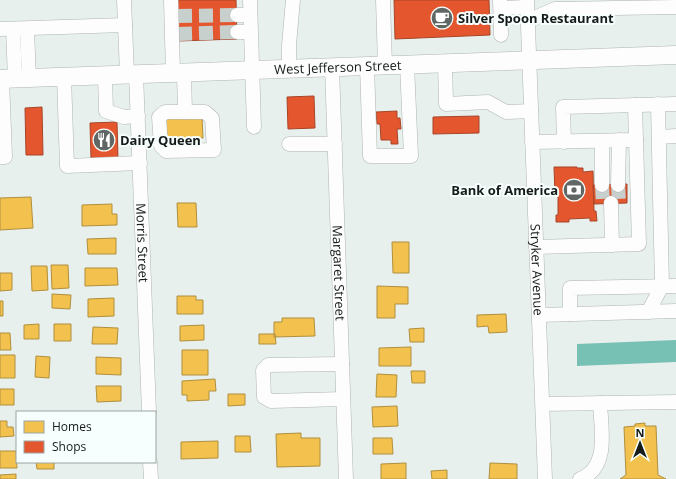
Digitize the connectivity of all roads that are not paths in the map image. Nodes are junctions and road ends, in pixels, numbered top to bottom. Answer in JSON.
{"nodes":[{"id":1,"x":124,"y":0,"type":"edge"},
{"id":2,"x":171,"y":0,"type":"edge"},
{"id":3,"x":250,"y":0,"type":"edge"},
{"id":4,"x":293,"y":0,"type":"edge"},
{"id":5,"x":383,"y":0,"type":"edge"},
{"id":6,"x":500,"y":4,"type":"edge"},
{"id":7,"x":570,"y":4,"type":"edge"},
{"id":8,"x":644,"y":4,"type":"edge"},
{"id":9,"x":528,"y":7,"type":"edge"},
{"id":10,"x":676,"y":7,"type":"edge"},
{"id":11,"x":555,"y":9,"type":"junction"},
{"id":12,"x":125,"y":25,"type":"junction"},
{"id":13,"x":13,"y":29,"type":"edge"},
{"id":14,"x":501,"y":35,"type":"dead end"},
{"id":15,"x":676,"y":55,"type":"edge"},
{"id":16,"x":529,"y":60,"type":"junction"},
{"id":17,"x":445,"y":63,"type":"junction"},
{"id":18,"x":407,"y":64,"type":"junction"},
{"id":19,"x":376,"y":66,"type":"junction"},
{"id":20,"x":332,"y":67,"type":"junction"},
{"id":21,"x":289,"y":69,"type":"junction"},
{"id":22,"x":251,"y":70,"type":"junction"},
{"id":23,"x":178,"y":73,"type":"junction"},
{"id":24,"x":131,"y":74,"type":"junction"},
{"id":25,"x":105,"y":75,"type":"junction"},
{"id":26,"x":64,"y":77,"type":"junction"},
{"id":27,"x":11,"y":79,"type":"edge"},
{"id":28,"x":658,"y":104,"type":"junction"},
{"id":29,"x":676,"y":104,"type":"edge"},
{"id":30,"x":635,"y":105,"type":"junction"},
{"id":31,"x":531,"y":111,"type":"junction"},
{"id":32,"x":185,"y":112,"type":"dead end"},
{"id":33,"x":138,"y":116,"type":"junction"},
{"id":34,"x":254,"y":127,"type":"dead end"},
{"id":35,"x":676,"y":136,"type":"edge"},
{"id":36,"x":659,"y":137,"type":"junction"},
{"id":37,"x":610,"y":140,"type":"junction"},
{"id":38,"x":636,"y":140,"type":"junction"},
{"id":39,"x":532,"y":142,"type":"junction"},
{"id":40,"x":564,"y":142,"type":"junction"},
{"id":41,"x":289,"y":144,"type":"dead end"},
{"id":42,"x":335,"y":144,"type":"junction"},
{"id":43,"x":0,"y":157,"type":"edge"},
{"id":44,"x":140,"y":163,"type":"junction"},
{"id":45,"x":610,"y":185,"type":"tunnel mouth"},
{"id":46,"x":611,"y":203,"type":"tunnel mouth"},
{"id":47,"x":612,"y":245,"type":"junction"},
{"id":48,"x":536,"y":247,"type":"junction"},
{"id":49,"x":669,"y":286,"type":"edge"},
{"id":50,"x":676,"y":311,"type":"edge"},
{"id":51,"x":648,"y":312,"type":"junction"},
{"id":52,"x":570,"y":314,"type":"junction"},
{"id":53,"x":540,"y":315,"type":"junction"},
{"id":54,"x":342,"y":364,"type":"junction"},
{"id":55,"x":343,"y":399,"type":"junction"},
{"id":56,"x":676,"y":402,"type":"edge"},
{"id":57,"x":600,"y":403,"type":"junction"},
{"id":58,"x":543,"y":404,"type":"junction"},
{"id":59,"x":149,"y":411,"type":"edge"},
{"id":60,"x":150,"y":463,"type":"edge"},
{"id":61,"x":151,"y":479,"type":"edge"},
{"id":62,"x":346,"y":479,"type":"edge"},
{"id":63,"x":545,"y":479,"type":"edge"},
{"id":64,"x":580,"y":479,"type":"edge"}],
"edges":[{"from":1,"to":12,"type":"street","name":"Morris Street"},
{"from":2,"to":23,"type":"street"},
{"from":3,"to":22,"type":"street"},
{"from":4,"to":21,"type":"street"},
{"from":5,"to":19,"type":"street"},
{"from":6,"to":9,"type":"street"},
{"from":6,"to":14,"type":"street"},
{"from":7,"to":8,"type":"street"},
{"from":7,"to":11,"type":"street"},
{"from":8,"to":10,"type":"street"},
{"from":9,"to":11,"type":"street"},
{"from":9,"to":11,"type":"street"},
{"from":9,"to":16,"type":"street","name":"Stryker Avenue"},
{"from":12,"to":13,"type":"street"},
{"from":12,"to":24,"type":"street","name":"Morris Street"},
{"from":13,"to":27,"type":"street"},
{"from":15,"to":16,"type":"main road","name":"West Jefferson Street"},
{"from":16,"to":17,"type":"main road","name":"West Jefferson Street"},
{"from":16,"to":31,"type":"street","name":"Stryker Avenue"},
{"from":17,"to":18,"type":"main road","name":"West Jefferson Street"},
{"from":17,"to":31,"type":"street"},
{"from":18,"to":19,"type":"main road","name":"West Jefferson Street"},
{"from":18,"to":19,"type":"street"},
{"from":19,"to":20,"type":"main road","name":"West Jefferson Street"},
{"from":20,"to":21,"type":"main road","name":"West Jefferson Street"},
{"from":20,"to":42,"type":"street","name":"Margaret Street"},
{"from":21,"to":22,"type":"main road","name":"West Jefferson Street"},
{"from":22,"to":23,"type":"main road","name":"West Jefferson Street"},
{"from":22,"to":34,"type":"street"},
{"from":23,"to":24,"type":"main road","name":"West Jefferson Street"},
{"from":23,"to":32,"type":"street"},
{"from":24,"to":25,"type":"main road","name":"West Jefferson Street"},
{"from":24,"to":33,"type":"street","name":"Morris Street"},
{"from":25,"to":26,"type":"main road","name":"West Jefferson Street"},
{"from":25,"to":33,"type":"street"},
{"from":26,"to":27,"type":"main road","name":"West Jefferson Street"},
{"from":26,"to":44,"type":"street"},
{"from":27,"to":43,"type":"street"},
{"from":28,"to":29,"type":"street"},
{"from":28,"to":30,"type":"street"},
{"from":28,"to":36,"type":"street"},
{"from":30,"to":38,"type":"street"},
{"from":30,"to":40,"type":"street"},
{"from":31,"to":39,"type":"street","name":"Stryker Avenue"},
{"from":33,"to":44,"type":"street","name":"Morris Street"},
{"from":35,"to":36,"type":"street"},
{"from":36,"to":49,"type":"street"},
{"from":37,"to":38,"type":"street"},
{"from":37,"to":40,"type":"street"},
{"from":37,"to":45,"type":"street"},
{"from":38,"to":47,"type":"street"},
{"from":39,"to":40,"type":"street"},
{"from":39,"to":48,"type":"street","name":"Stryker Avenue"},
{"from":41,"to":42,"type":"street"},
{"from":42,"to":54,"type":"street","name":"Margaret Street"},
{"from":44,"to":59,"type":"street","name":"Morris Street"},
{"from":46,"to":47,"type":"street"},
{"from":47,"to":48,"type":"street"},
{"from":48,"to":53,"type":"street","name":"Stryker Avenue"},
{"from":49,"to":51,"type":"street"},
{"from":49,"to":52,"type":"street"},
{"from":50,"to":51,"type":"street"},
{"from":51,"to":52,"type":"street"},
{"from":52,"to":53,"type":"street"},
{"from":53,"to":58,"type":"street","name":"Stryker Avenue"},
{"from":54,"to":55,"type":"street","name":"Margaret Street"},
{"from":54,"to":55,"type":"street"},
{"from":55,"to":62,"type":"street","name":"Margaret Street"},
{"from":56,"to":57,"type":"street"},
{"from":57,"to":58,"type":"street"},
{"from":57,"to":64,"type":"street"},
{"from":58,"to":63,"type":"street","name":"Stryker Avenue"},
{"from":60,"to":61,"type":"street"}]}
